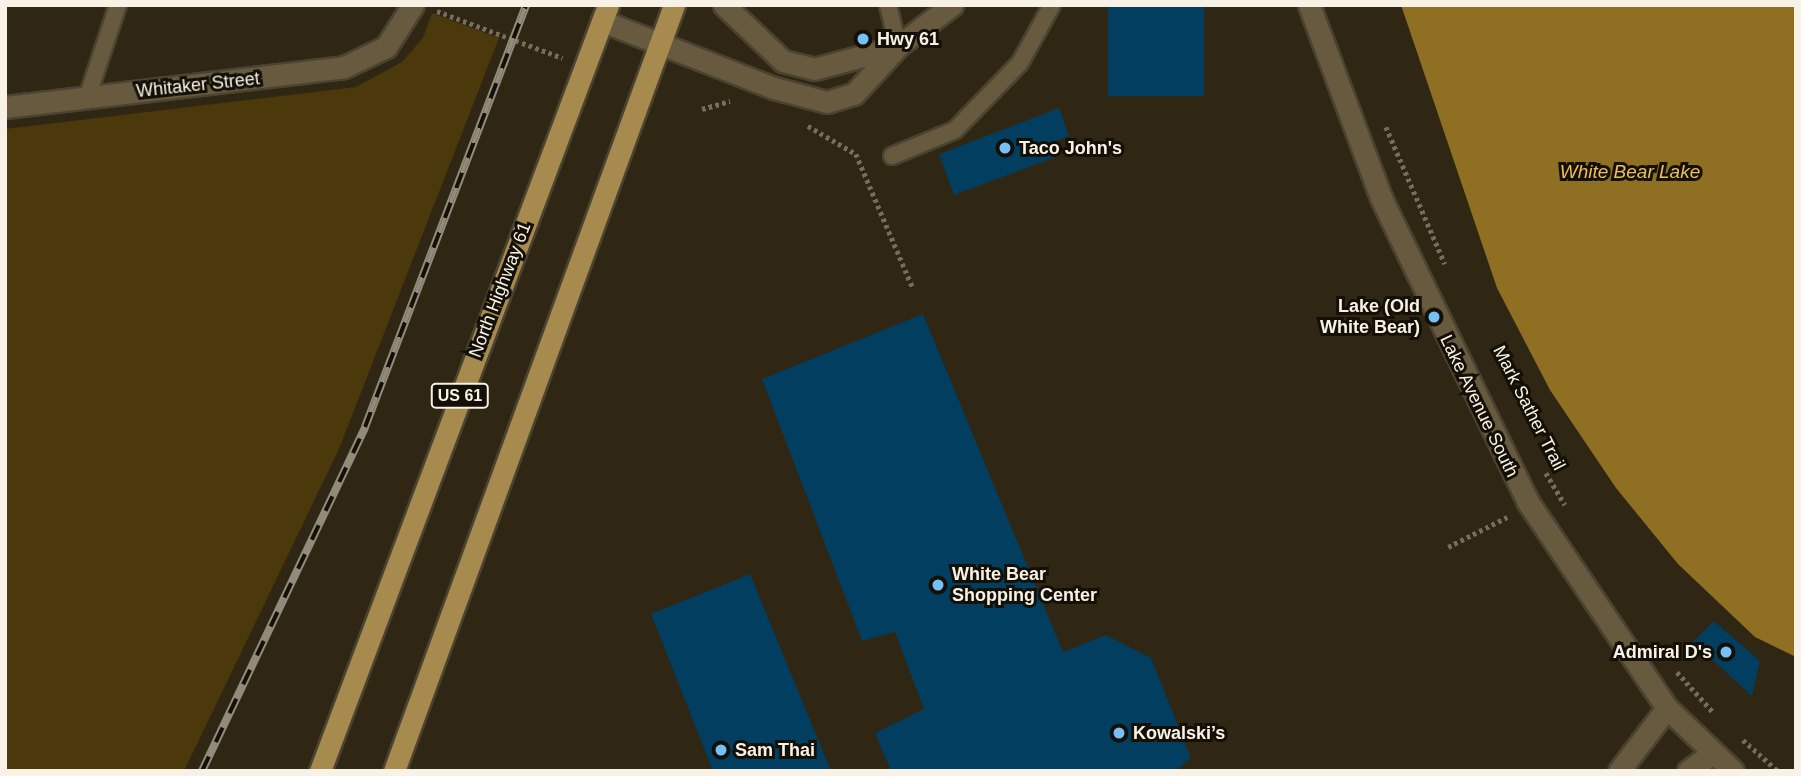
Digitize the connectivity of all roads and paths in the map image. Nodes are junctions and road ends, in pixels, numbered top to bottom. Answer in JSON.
{"nodes":[{"id":1,"x":118,"y":5,"type":"edge"},
{"id":2,"x":674,"y":5,"type":"edge"},
{"id":3,"x":724,"y":5,"type":"edge"},
{"id":4,"x":888,"y":5,"type":"edge"},
{"id":5,"x":953,"y":5,"type":"edge"},
{"id":6,"x":1052,"y":5,"type":"edge"},
{"id":7,"x":1309,"y":5,"type":"edge"},
{"id":8,"x":422,"y":7,"type":"edge"},
{"id":9,"x":605,"y":13,"type":"edge"},
{"id":10,"x":660,"y":42,"type":"junction"},
{"id":11,"x":898,"y":46,"type":"junction"},
{"id":12,"x":563,"y":58,"type":"dead end"},
{"id":13,"x":87,"y":98,"type":"junction"},
{"id":14,"x":736,"y":100,"type":"dead end"},
{"id":15,"x":5,"y":107,"type":"edge"},
{"id":16,"x":702,"y":109,"type":"dead end"},
{"id":17,"x":1383,"y":121,"type":"dead end"},
{"id":18,"x":801,"y":123,"type":"dead end"},
{"id":19,"x":892,"y":156,"type":"dead end"},
{"id":20,"x":1449,"y":272,"type":"dead end"},
{"id":21,"x":913,"y":288,"type":"dead end"},
{"id":22,"x":1542,"y":466,"type":"dead end"},
{"id":23,"x":1554,"y":487,"type":"junction"},
{"id":24,"x":1528,"y":502,"type":"junction"},
{"id":25,"x":1568,"y":510,"type":"dead end"},
{"id":26,"x":1448,"y":547,"type":"dead end"},
{"id":27,"x":1672,"y":666,"type":"dead end"},
{"id":28,"x":1667,"y":708,"type":"junction"},
{"id":29,"x":1721,"y":720,"type":"dead end"},
{"id":30,"x":1731,"y":729,"type":"dead end"},
{"id":31,"x":1713,"y":753,"type":"junction"},
{"id":32,"x":320,"y":771,"type":"edge"},
{"id":33,"x":394,"y":771,"type":"edge"},
{"id":34,"x":1619,"y":771,"type":"edge"},
{"id":35,"x":1688,"y":771,"type":"edge"},
{"id":36,"x":1733,"y":771,"type":"edge"},
{"id":37,"x":1779,"y":771,"type":"edge"}],
"edges":[{"from":1,"to":13,"type":"lane"},
{"from":2,"to":10,"type":"main road"},
{"from":3,"to":11,"type":"street"},
{"from":4,"to":11,"type":"lane"},
{"from":5,"to":11,"type":"street"},
{"from":6,"to":19,"type":"lane"},
{"from":7,"to":24,"type":"street","name":"Lake Avenue South"},
{"from":8,"to":12,"type":"path"},
{"from":8,"to":13,"type":"street","name":"Whitaker Street"},
{"from":9,"to":10,"type":"street"},
{"from":9,"to":32,"type":"main road","name":"North Highway 61","number":"US 61"},
{"from":10,"to":11,"type":"street"},
{"from":10,"to":33,"type":"main road"},
{"from":13,"to":15,"type":"street","name":"Whitaker Street"},
{"from":14,"to":16,"type":"path"},
{"from":17,"to":20,"type":"path"},
{"from":18,"to":21,"type":"path"},
{"from":22,"to":23,"type":"path","name":"Mark Sather Trail"},
{"from":23,"to":24,"type":"path"},
{"from":23,"to":25,"type":"path","name":"Mark Sather Trail"},
{"from":24,"to":26,"type":"path"},
{"from":24,"to":28,"type":"street","name":"Lake Avenue South"},
{"from":27,"to":29,"type":"path"},
{"from":28,"to":31,"type":"street","name":"Lake Avenue South"},
{"from":28,"to":34,"type":"street"},
{"from":30,"to":37,"type":"path"},
{"from":31,"to":35,"type":"street"},
{"from":31,"to":36,"type":"street","name":"Lake Avenue South"}]}
